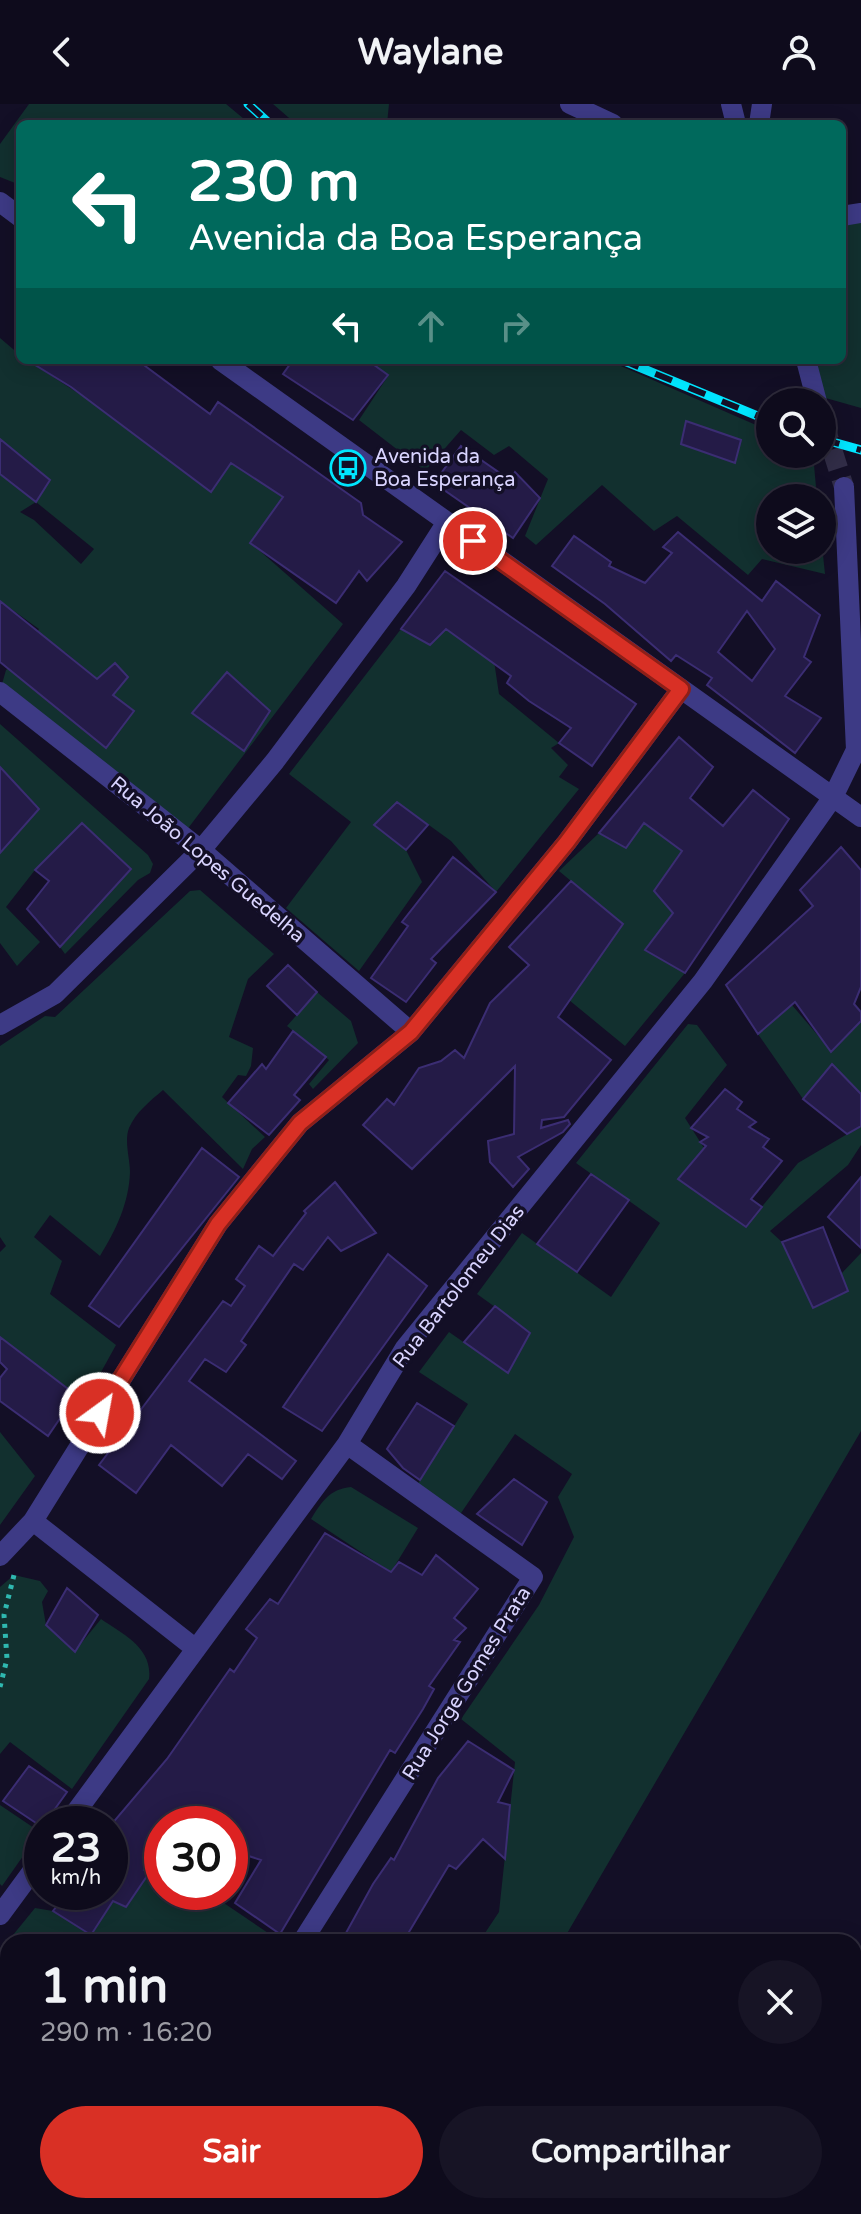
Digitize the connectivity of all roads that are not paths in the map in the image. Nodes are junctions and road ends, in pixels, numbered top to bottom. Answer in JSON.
{"nodes":[{"id":1,"x":570,"y":104,"type":"edge"},
{"id":2,"x":604,"y":120,"type":"edge"},
{"id":3,"x":226,"y":364,"type":"edge"},
{"id":4,"x":807,"y":364,"type":"edge"},
{"id":5,"x":813,"y":388,"type":"edge"},
{"id":6,"x":844,"y":487,"type":"tunnel mouth"},
{"id":7,"x":447,"y":522,"type":"junction"},
{"id":8,"x":681,"y":689,"type":"junction"},
{"id":9,"x":0,"y":692,"type":"edge"},
{"id":10,"x":833,"y":797,"type":"junction"},
{"id":11,"x":861,"y":817,"type":"edge"},
{"id":12,"x":201,"y":850,"type":"junction"},
{"id":13,"x":0,"y":1025,"type":"edge"},
{"id":14,"x":411,"y":1032,"type":"junction"},
{"id":15,"x":347,"y":1444,"type":"junction"},
{"id":16,"x":33,"y":1521,"type":"junction"},
{"id":17,"x":4,"y":1562,"type":"edge"},
{"id":18,"x":196,"y":1649,"type":"junction"},
{"id":19,"x":80,"y":1806,"type":"edge"},
{"id":20,"x":24,"y":1882,"type":"edge"},
{"id":21,"x":0,"y":1915,"type":"edge"},
{"id":22,"x":307,"y":1934,"type":"edge"}],
"edges":[{"from":1,"to":2,"type":"street"},
{"from":3,"to":7,"type":"street"},
{"from":4,"to":5,"type":"street"},
{"from":6,"to":10,"type":"street","name":"Rua Bartolomeu Dias"},
{"from":7,"to":8,"type":"street"},
{"from":7,"to":12,"type":"street"},
{"from":8,"to":10,"type":"street"},
{"from":8,"to":14,"type":"street"},
{"from":9,"to":12,"type":"street","name":"Rua João Lopes Guedelha"},
{"from":10,"to":11,"type":"street"},
{"from":10,"to":15,"type":"street","name":"Rua Bartolomeu Dias"},
{"from":12,"to":13,"type":"street"},
{"from":12,"to":14,"type":"street","name":"Rua João Lopes Guedelha"},
{"from":14,"to":16,"type":"street"},
{"from":15,"to":18,"type":"street","name":"Rua Bartolomeu Dias"},
{"from":15,"to":22,"type":"street","name":"Rua Jorge Gomes Prata"},
{"from":16,"to":17,"type":"street"},
{"from":16,"to":18,"type":"street"},
{"from":18,"to":19,"type":"street","name":"Rua Bartolomeu Dias"},
{"from":20,"to":21,"type":"street"}]}
